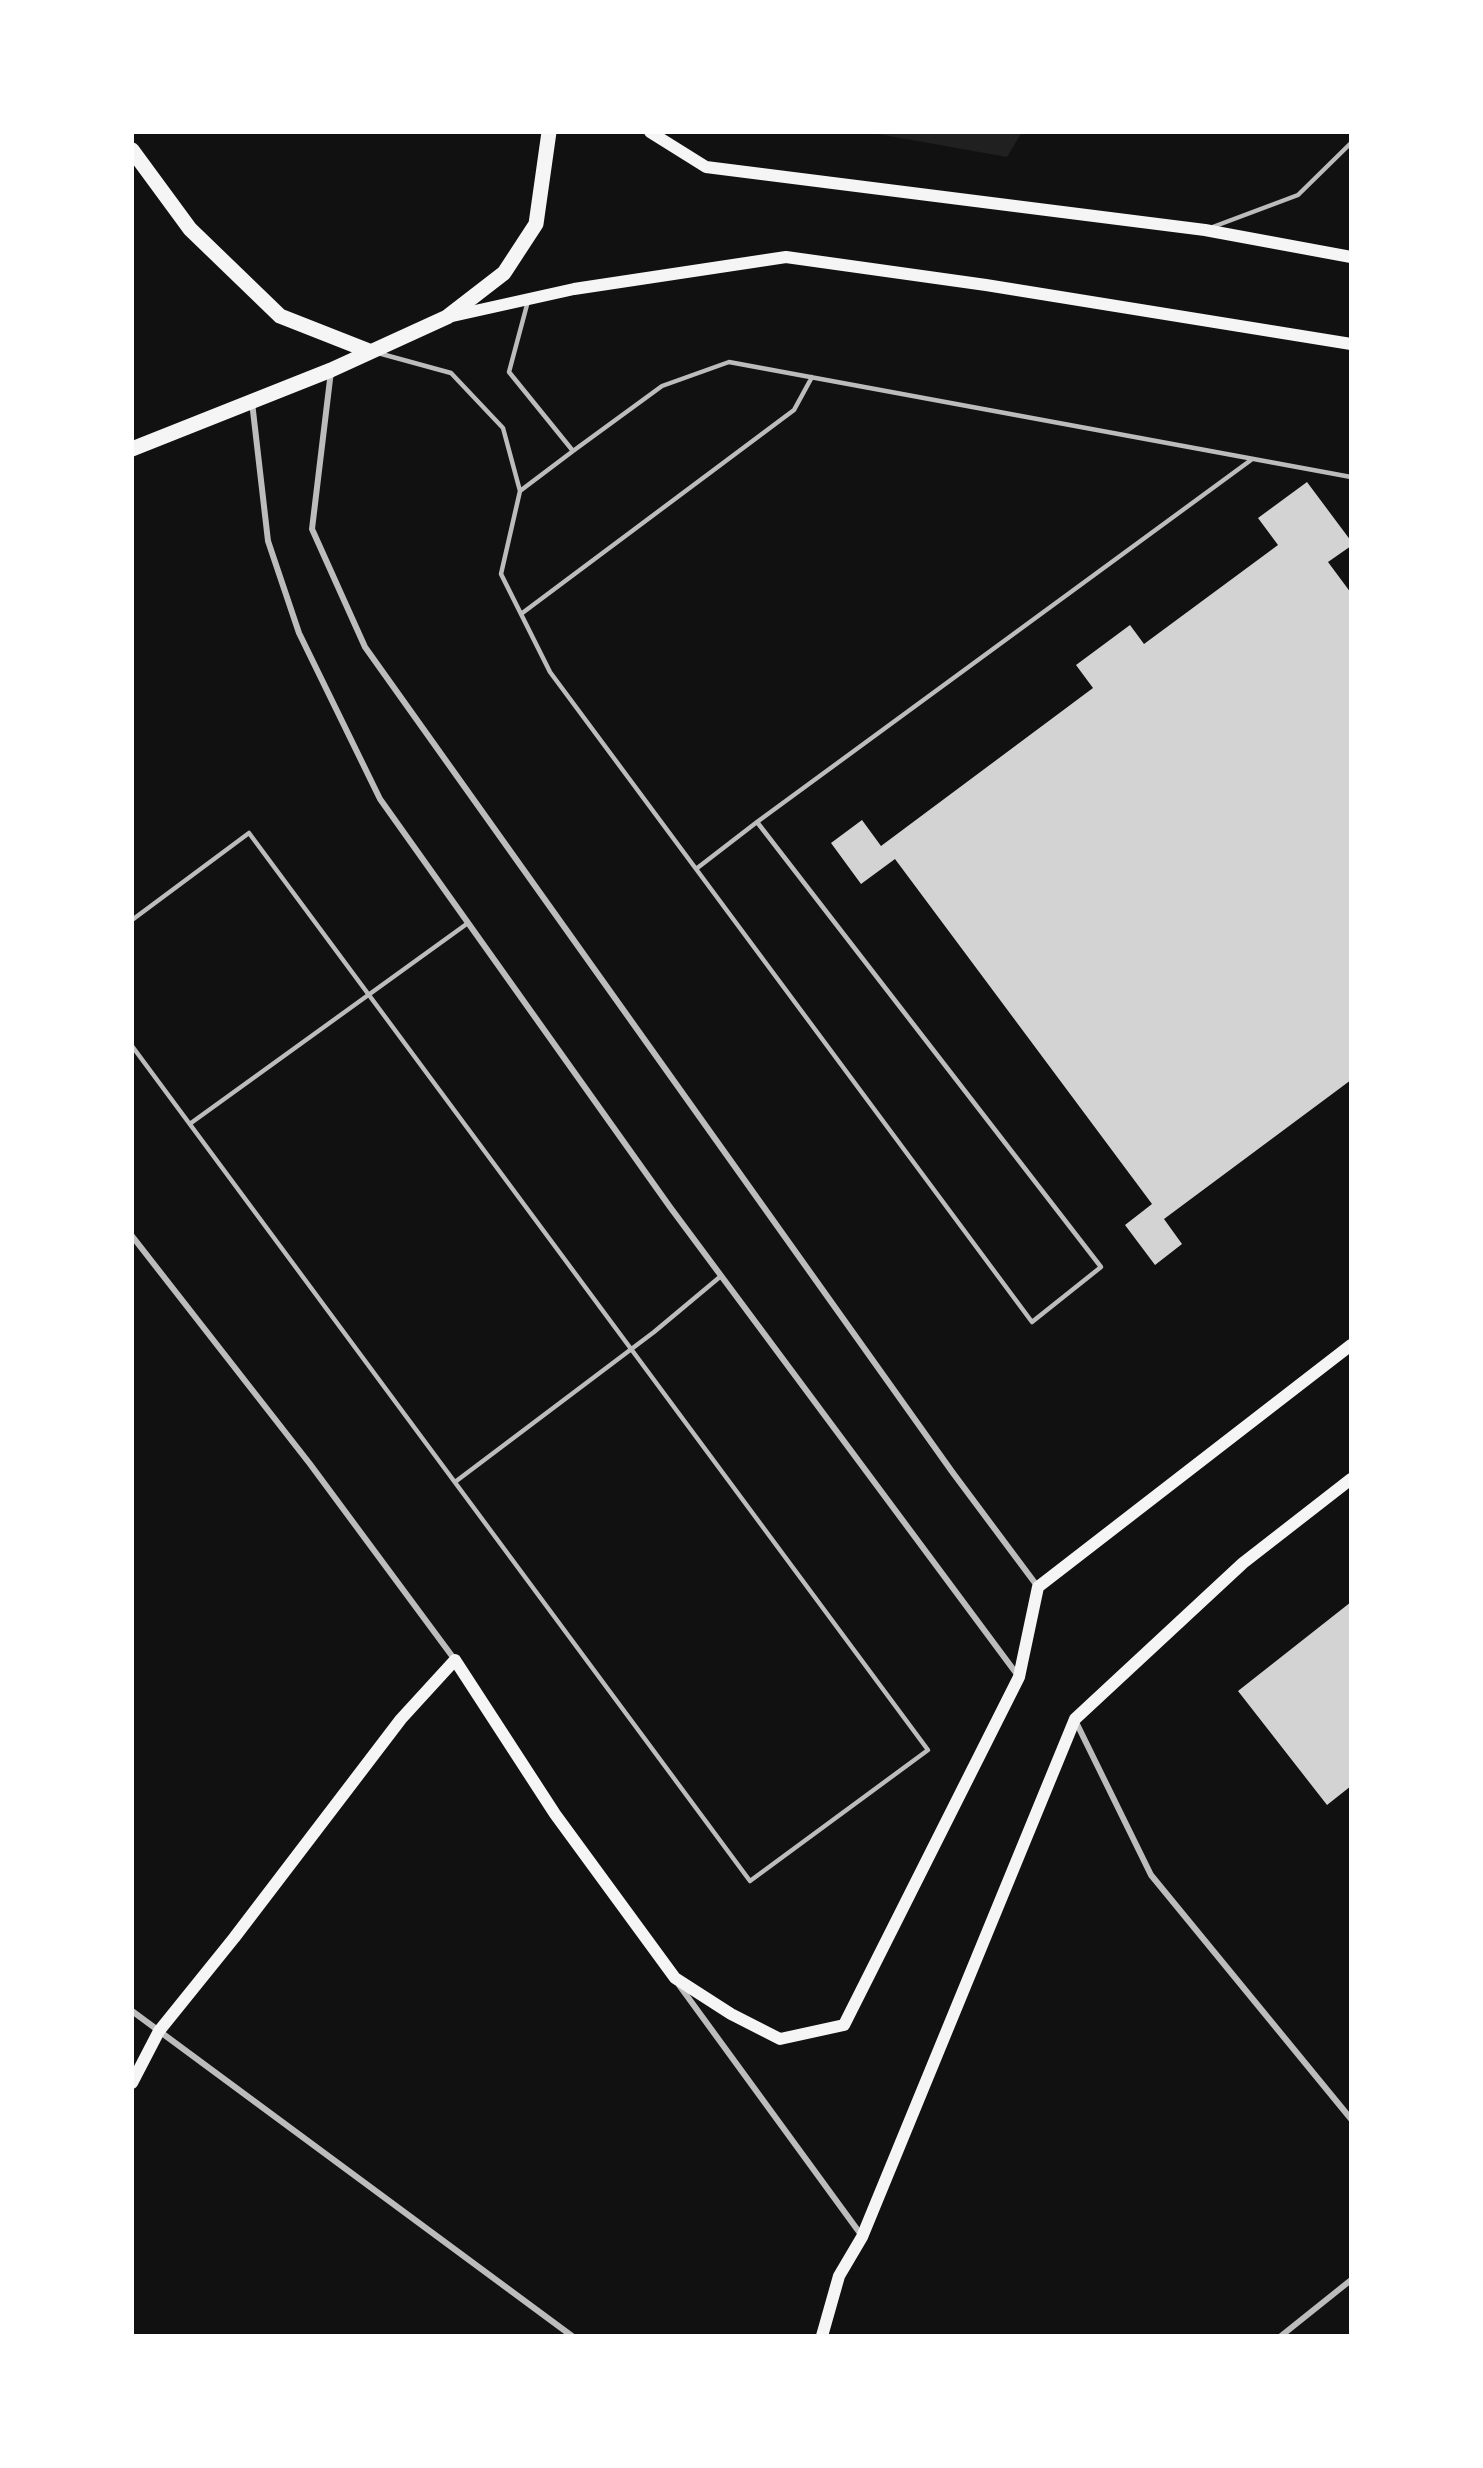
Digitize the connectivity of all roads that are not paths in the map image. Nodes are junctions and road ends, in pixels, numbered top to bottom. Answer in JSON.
{"nodes":[{"id":1,"x":549,"y":132,"type":"edge"},
{"id":2,"x":650,"y":132,"type":"edge"},
{"id":3,"x":1351,"y":143,"type":"edge"},
{"id":4,"x":132,"y":150,"type":"edge"},
{"id":5,"x":1205,"y":230,"type":"junction"},
{"id":6,"x":1351,"y":257,"type":"edge"},
{"id":7,"x":528,"y":301,"type":"junction"},
{"id":8,"x":447,"y":317,"type":"junction"},
{"id":9,"x":1351,"y":344,"type":"edge"},
{"id":10,"x":369,"y":351,"type":"junction"},
{"id":11,"x":331,"y":369,"type":"junction"},
{"id":12,"x":812,"y":377,"type":"junction"},
{"id":13,"x":252,"y":402,"type":"junction"},
{"id":14,"x":132,"y":449,"type":"edge"},
{"id":15,"x":573,"y":451,"type":"junction"},
{"id":16,"x":1251,"y":460,"type":"junction"},
{"id":17,"x":1351,"y":477,"type":"edge"},
{"id":18,"x":520,"y":491,"type":"junction"},
{"id":19,"x":521,"y":614,"type":"junction"},
{"id":20,"x":757,"y":822,"type":"junction"},
{"id":21,"x":696,"y":869,"type":"junction"},
{"id":22,"x":132,"y":920,"type":"edge"},
{"id":23,"x":468,"y":923,"type":"junction"},
{"id":24,"x":368,"y":994,"type":"junction"},
{"id":25,"x":132,"y":1046,"type":"edge"},
{"id":26,"x":191,"y":1123,"type":"junction"},
{"id":27,"x":132,"y":1236,"type":"edge"},
{"id":28,"x":722,"y":1276,"type":"junction"},
{"id":29,"x":1351,"y":1345,"type":"edge"},
{"id":30,"x":632,"y":1349,"type":"junction"},
{"id":31,"x":1351,"y":1479,"type":"edge"},
{"id":32,"x":455,"y":1482,"type":"junction"},
{"id":33,"x":1038,"y":1587,"type":"junction"},
{"id":34,"x":455,"y":1660,"type":"junction"},
{"id":35,"x":1019,"y":1677,"type":"junction"},
{"id":36,"x":1075,"y":1719,"type":"junction"},
{"id":37,"x":675,"y":1978,"type":"junction"},
{"id":38,"x":132,"y":2011,"type":"edge"},
{"id":39,"x":159,"y":2031,"type":"junction"},
{"id":40,"x":132,"y":2083,"type":"edge"},
{"id":41,"x":1351,"y":2119,"type":"edge"},
{"id":42,"x":862,"y":2237,"type":"junction"},
{"id":43,"x":1351,"y":2280,"type":"edge"},
{"id":44,"x":572,"y":2336,"type":"edge"},
{"id":45,"x":822,"y":2336,"type":"edge"},
{"id":46,"x":1281,"y":2336,"type":"edge"}],
"edges":[{"from":1,"to":8,"type":"main road"},
{"from":2,"to":5,"type":"main road"},
{"from":3,"to":5,"type":"lane"},
{"from":4,"to":10,"type":"main road"},
{"from":5,"to":6,"type":"main road"},
{"from":7,"to":8,"type":"main road"},
{"from":7,"to":9,"type":"main road"},
{"from":7,"to":15,"type":"lane"},
{"from":8,"to":10,"type":"main road"},
{"from":10,"to":11,"type":"main road"},
{"from":10,"to":18,"type":"lane"},
{"from":11,"to":13,"type":"main road"},
{"from":11,"to":33,"type":"street"},
{"from":12,"to":15,"type":"lane"},
{"from":12,"to":16,"type":"lane"},
{"from":12,"to":19,"type":"lane"},
{"from":13,"to":14,"type":"main road"},
{"from":13,"to":23,"type":"street"},
{"from":15,"to":18,"type":"lane"},
{"from":16,"to":17,"type":"lane"},
{"from":16,"to":20,"type":"lane"},
{"from":18,"to":19,"type":"lane"},
{"from":19,"to":21,"type":"lane"},
{"from":20,"to":21,"type":"lane"},
{"from":20,"to":21,"type":"lane"},
{"from":22,"to":24,"type":"lane"},
{"from":23,"to":24,"type":"lane"},
{"from":23,"to":28,"type":"street"},
{"from":24,"to":26,"type":"lane"},
{"from":24,"to":30,"type":"lane"},
{"from":25,"to":26,"type":"lane"},
{"from":26,"to":32,"type":"lane"},
{"from":27,"to":34,"type":"street"},
{"from":28,"to":30,"type":"lane"},
{"from":28,"to":35,"type":"street"},
{"from":29,"to":33,"type":"main road"},
{"from":30,"to":32,"type":"lane"},
{"from":30,"to":32,"type":"lane"},
{"from":31,"to":36,"type":"main road"},
{"from":33,"to":35,"type":"main road"},
{"from":34,"to":37,"type":"main road"},
{"from":34,"to":39,"type":"main road"},
{"from":35,"to":37,"type":"main road"},
{"from":36,"to":41,"type":"street"},
{"from":36,"to":42,"type":"main road"},
{"from":37,"to":42,"type":"street"},
{"from":38,"to":39,"type":"street"},
{"from":39,"to":40,"type":"main road"},
{"from":39,"to":44,"type":"street"},
{"from":42,"to":45,"type":"main road"},
{"from":43,"to":46,"type":"street"}]}
